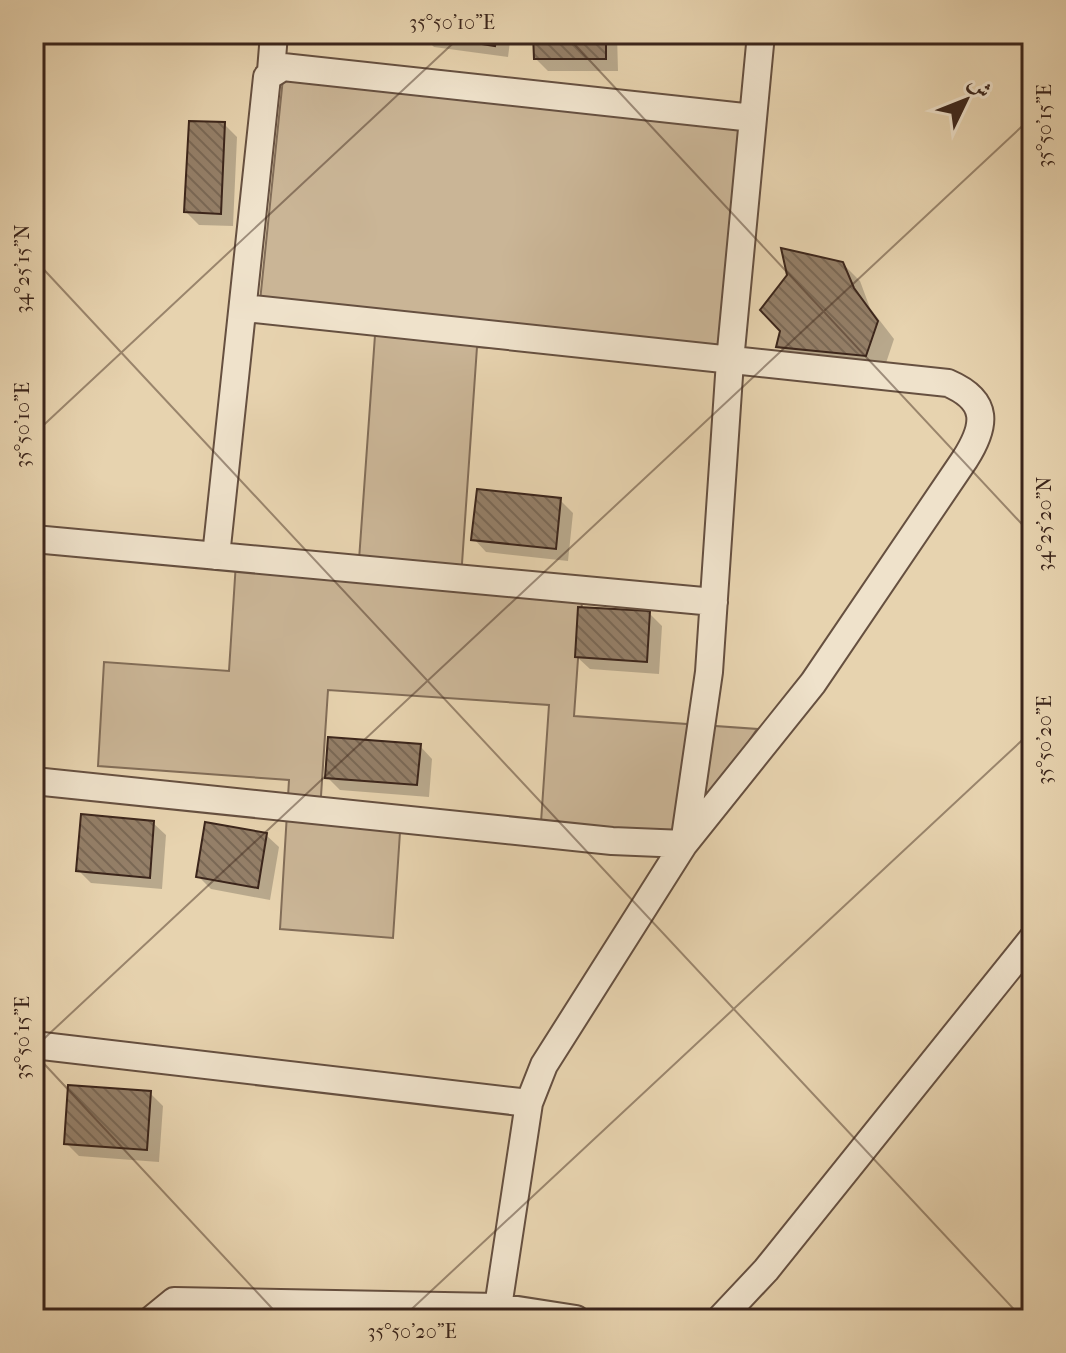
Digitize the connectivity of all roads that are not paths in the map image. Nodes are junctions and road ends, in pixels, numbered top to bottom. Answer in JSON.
{"nodes":[{"id":1,"x":274,"y":34,"type":"edge"},
{"id":2,"x":761,"y":34,"type":"edge"},
{"id":3,"x":271,"y":71,"type":"junction"},
{"id":4,"x":753,"y":118,"type":"junction"},
{"id":5,"x":245,"y":308,"type":"junction"},
{"id":6,"x":730,"y":361,"type":"junction"},
{"id":7,"x":34,"y":539,"type":"edge"},
{"id":8,"x":216,"y":556,"type":"junction"},
{"id":9,"x":714,"y":602,"type":"junction"},
{"id":10,"x":34,"y":781,"type":"edge"},
{"id":11,"x":684,"y":844,"type":"junction"},
{"id":12,"x":1032,"y":939,"type":"edge"},
{"id":13,"x":34,"y":1045,"type":"edge"},
{"id":14,"x":529,"y":1103,"type":"junction"},
{"id":15,"x":498,"y":1307,"type":"junction"},
{"id":16,"x":152,"y":1319,"type":"edge"},
{"id":17,"x":576,"y":1319,"type":"edge"},
{"id":18,"x":720,"y":1319,"type":"edge"}],
"edges":[{"from":1,"to":3,"type":"street"},
{"from":2,"to":4,"type":"street"},
{"from":3,"to":4,"type":"street"},
{"from":3,"to":5,"type":"street"},
{"from":4,"to":6,"type":"street"},
{"from":5,"to":6,"type":"street"},
{"from":5,"to":8,"type":"street"},
{"from":6,"to":9,"type":"street"},
{"from":6,"to":11,"type":"street"},
{"from":7,"to":8,"type":"street"},
{"from":8,"to":9,"type":"street"},
{"from":9,"to":11,"type":"street"},
{"from":10,"to":11,"type":"street"},
{"from":11,"to":14,"type":"street"},
{"from":12,"to":18,"type":"street"},
{"from":13,"to":14,"type":"street"},
{"from":14,"to":15,"type":"street"},
{"from":15,"to":16,"type":"street"},
{"from":15,"to":17,"type":"street"}]}
